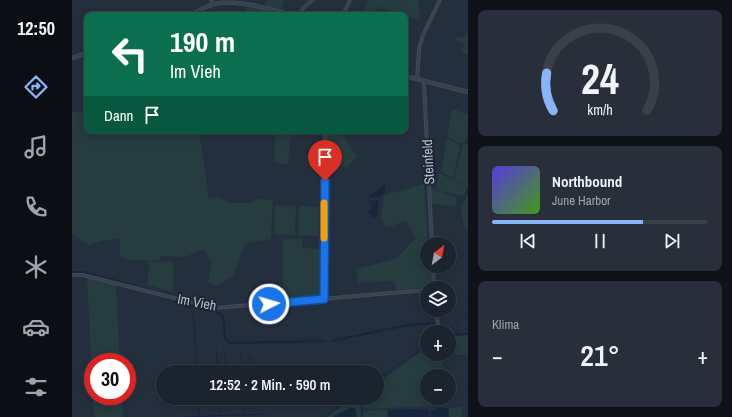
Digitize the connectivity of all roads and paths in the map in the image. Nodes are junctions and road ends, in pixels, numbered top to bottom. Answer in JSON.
{"nodes":[{"id":1,"x":211,"y":0,"type":"edge"},
{"id":2,"x":313,"y":0,"type":"edge"},
{"id":3,"x":350,"y":0,"type":"edge"},
{"id":4,"x":440,"y":0,"type":"edge"},
{"id":5,"x":213,"y":4,"type":"junction"},
{"id":6,"x":196,"y":12,"type":"edge"},
{"id":7,"x":279,"y":12,"type":"edge"},
{"id":8,"x":301,"y":12,"type":"edge"},
{"id":9,"x":344,"y":12,"type":"edge"},
{"id":10,"x":84,"y":54,"type":"edge"},
{"id":11,"x":72,"y":58,"type":"edge"},
{"id":12,"x":408,"y":77,"type":"edge"},
{"id":13,"x":417,"y":79,"type":"junction"},
{"id":14,"x":424,"y":81,"type":"junction"},
{"id":15,"x":468,"y":92,"type":"edge"},
{"id":16,"x":325,"y":134,"type":"edge"},
{"id":17,"x":432,"y":237,"type":"edge"},
{"id":18,"x":72,"y":275,"type":"edge"},
{"id":19,"x":420,"y":291,"type":"edge"},
{"id":20,"x":324,"y":299,"type":"junction"}],
"edges":[{"from":1,"to":5,"type":"street"},
{"from":2,"to":8,"type":"street"},
{"from":3,"to":9,"type":"street"},
{"from":4,"to":13,"type":"street"},
{"from":5,"to":6,"type":"street"},
{"from":5,"to":7,"type":"street"},
{"from":10,"to":11,"type":"street"},
{"from":12,"to":13,"type":"street"},
{"from":13,"to":14,"type":"street"},
{"from":14,"to":15,"type":"street"},
{"from":14,"to":17,"type":"street","name":"Steinfeld"},
{"from":16,"to":20,"type":"street"},
{"from":18,"to":20,"type":"street","name":"Im Vieh"},
{"from":19,"to":20,"type":"street","name":"Im Vieh"}]}
